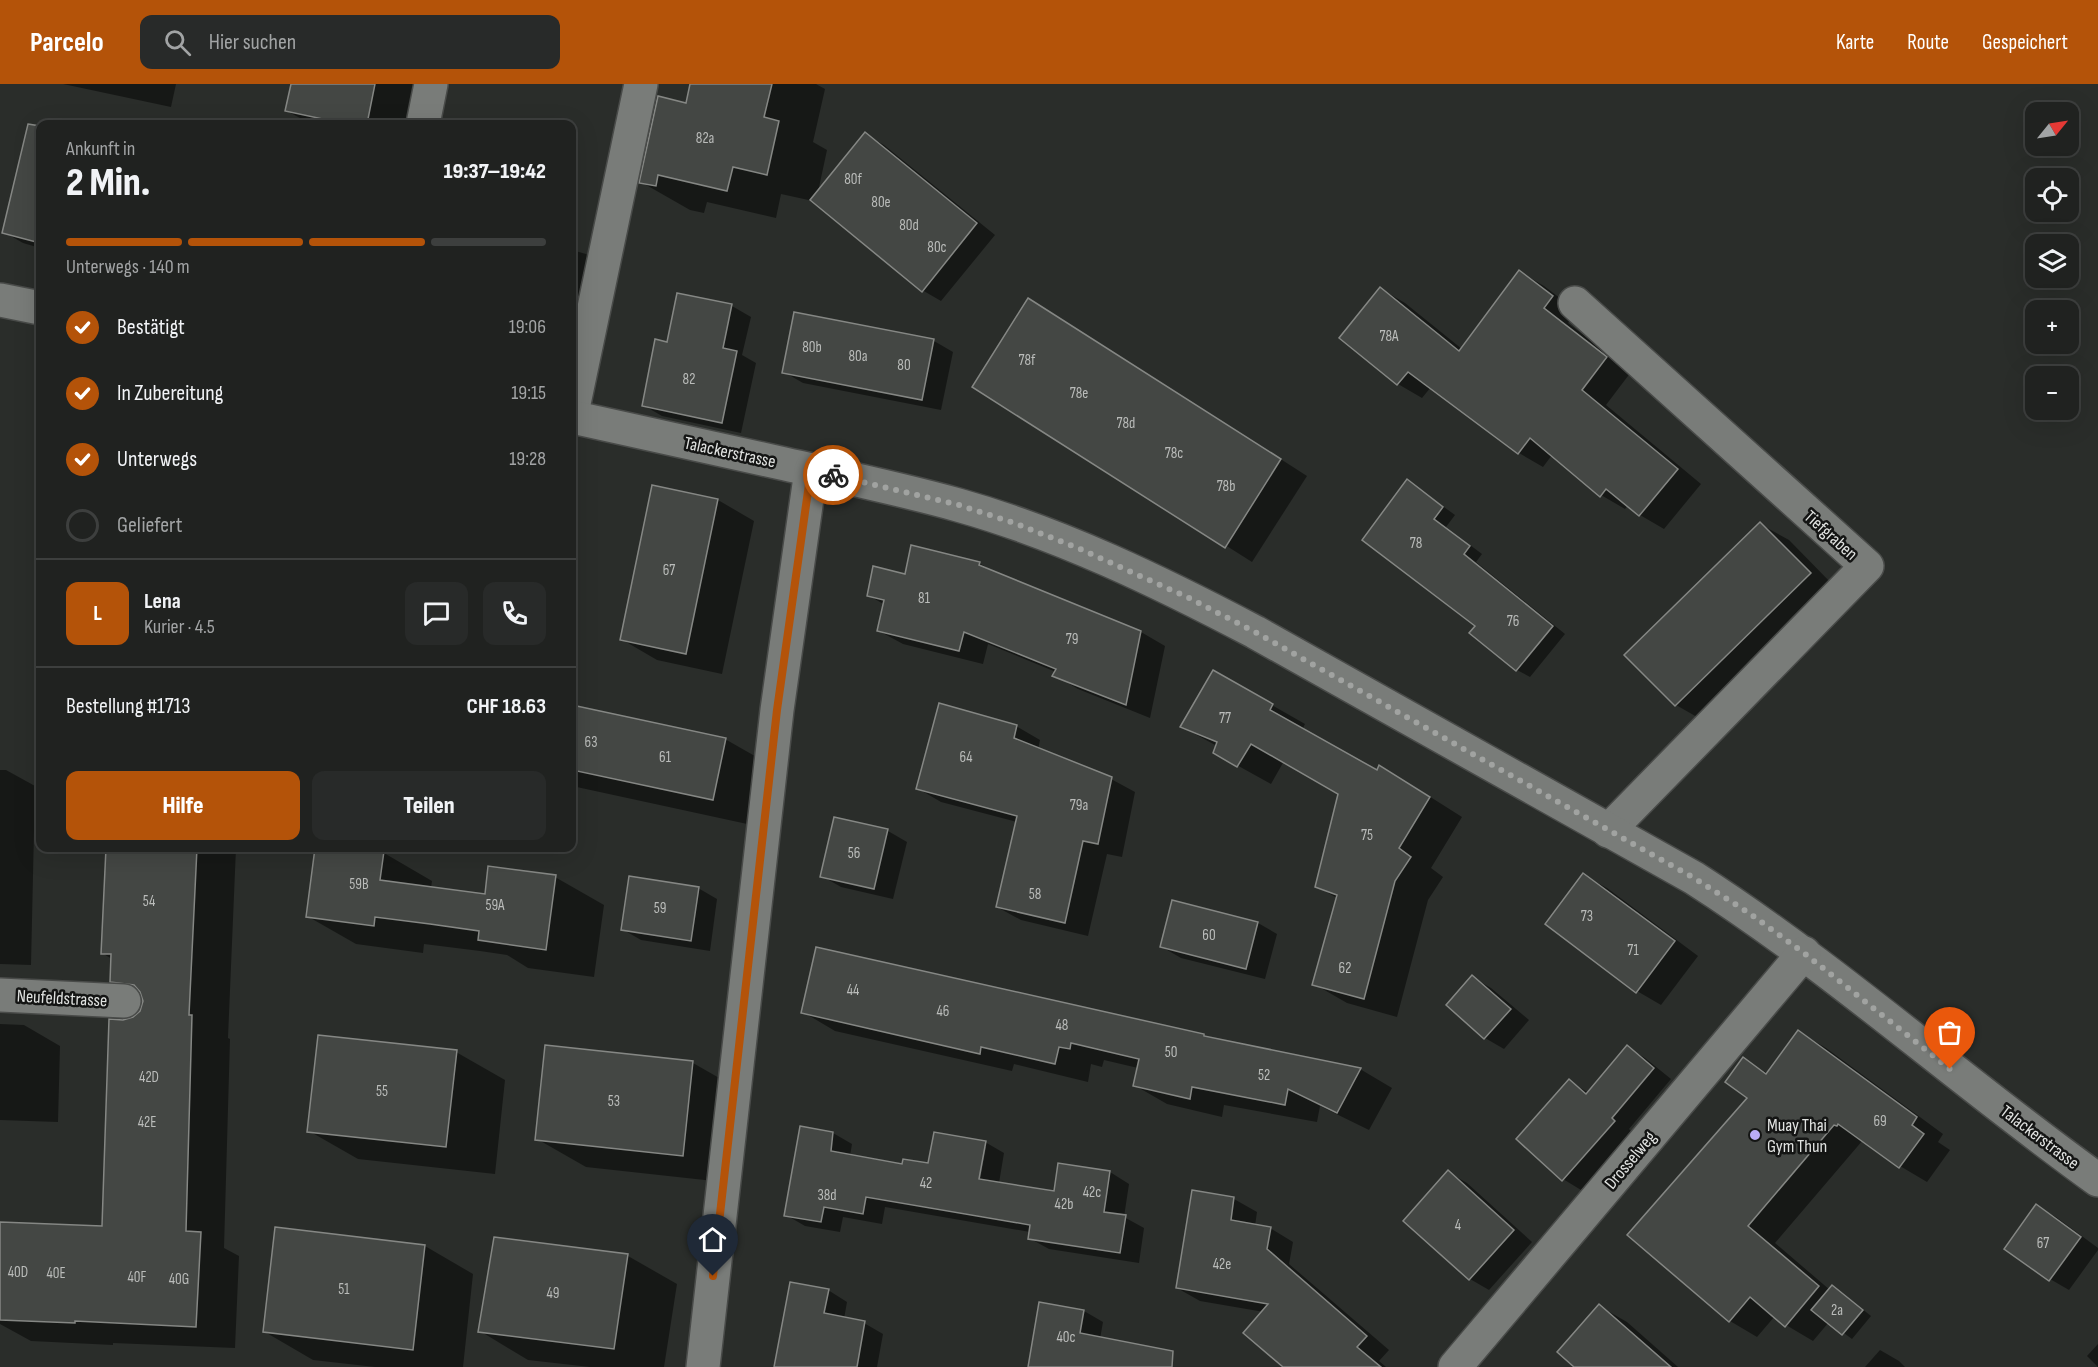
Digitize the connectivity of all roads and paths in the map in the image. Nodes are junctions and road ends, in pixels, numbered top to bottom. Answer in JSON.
{"nodes":[{"id":1,"x":431,"y":84,"type":"edge"},
{"id":2,"x":641,"y":84,"type":"edge"},
{"id":3,"x":424,"y":120,"type":"edge"},
{"id":4,"x":0,"y":300,"type":"edge"},
{"id":5,"x":1575,"y":303,"type":"dead end"},
{"id":6,"x":36,"y":307,"type":"edge"},
{"id":7,"x":576,"y":396,"type":"edge"},
{"id":8,"x":576,"y":416,"type":"edge"},
{"id":9,"x":811,"y":470,"type":"junction"},
{"id":10,"x":1608,"y":831,"type":"junction"},
{"id":11,"x":1804,"y":953,"type":"junction"},
{"id":12,"x":0,"y":995,"type":"edge"},
{"id":13,"x":124,"y":1001,"type":"dead end"},
{"id":14,"x":2098,"y":1180,"type":"edge"},
{"id":15,"x":703,"y":1367,"type":"edge"},
{"id":16,"x":1455,"y":1367,"type":"edge"}],
"edges":[{"from":1,"to":3,"type":"street"},
{"from":2,"to":7,"type":"street","name":"Talackerstrasse"},
{"from":4,"to":6,"type":"street"},
{"from":5,"to":10,"type":"street","name":"Tiefgraben"},
{"from":8,"to":9,"type":"street","name":"Talackerstrasse"},
{"from":9,"to":10,"type":"street","name":"Talackerstrasse"},
{"from":9,"to":15,"type":"street"},
{"from":10,"to":11,"type":"street","name":"Talackerstrasse"},
{"from":11,"to":14,"type":"street","name":"Talackerstrasse"},
{"from":11,"to":16,"type":"street","name":"Drosselweg"},
{"from":12,"to":13,"type":"street","name":"Neufeldstrasse"}]}
